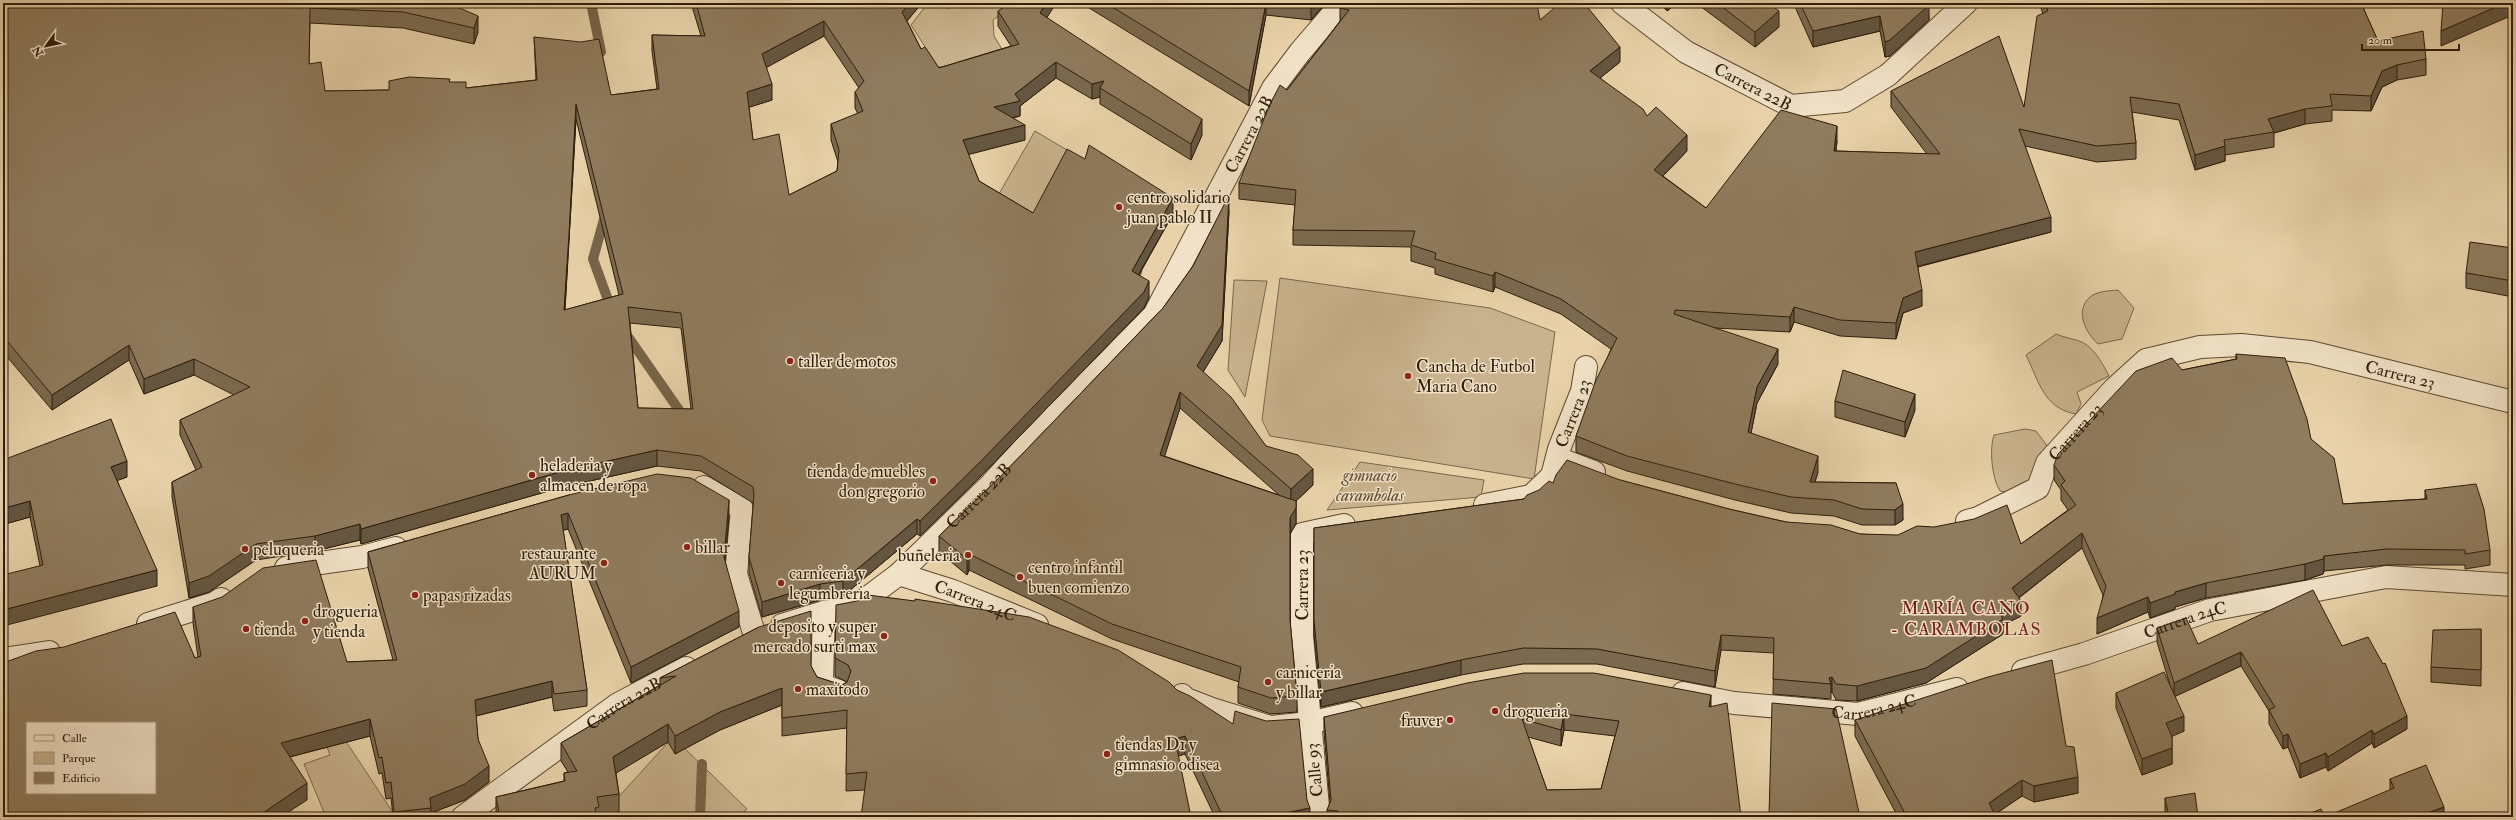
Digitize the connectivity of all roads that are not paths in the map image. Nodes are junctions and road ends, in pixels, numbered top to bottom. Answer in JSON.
{"nodes":[{"id":1,"x":1342,"y":3,"type":"edge"},
{"id":2,"x":1622,"y":3,"type":"edge"},
{"id":3,"x":1966,"y":3,"type":"edge"},
{"id":4,"x":1586,"y":367,"type":"dead end"},
{"id":5,"x":2513,"y":402,"type":"edge"},
{"id":6,"x":1557,"y":458,"type":"junction"},
{"id":7,"x":1616,"y":480,"type":"edge"},
{"id":8,"x":687,"y":481,"type":"edge"},
{"id":9,"x":1468,"y":508,"type":"edge"},
{"id":10,"x":1366,"y":523,"type":"edge"},
{"id":11,"x":1945,"y":527,"type":"edge"},
{"id":12,"x":415,"y":542,"type":"edge"},
{"id":13,"x":265,"y":571,"type":"edge"},
{"id":14,"x":899,"y":574,"type":"junction"},
{"id":15,"x":240,"y":585,"type":"edge"},
{"id":16,"x":2513,"y":585,"type":"edge"},
{"id":17,"x":824,"y":612,"type":"junction"},
{"id":18,"x":126,"y":631,"type":"edge"},
{"id":19,"x":1053,"y":631,"type":"edge"},
{"id":20,"x":754,"y":633,"type":"junction"},
{"id":21,"x":734,"y":644,"type":"edge"},
{"id":22,"x":68,"y":648,"type":"edge"},
{"id":23,"x":707,"y":658,"type":"edge"},
{"id":24,"x":3,"y":659,"type":"edge"},
{"id":25,"x":2002,"y":677,"type":"edge"},
{"id":26,"x":1168,"y":682,"type":"edge"},
{"id":27,"x":1980,"y":683,"type":"edge"},
{"id":28,"x":1665,"y":690,"type":"edge"},
{"id":29,"x":839,"y":691,"type":"edge"},
{"id":30,"x":1375,"y":708,"type":"edge"},
{"id":31,"x":1309,"y":723,"type":"junction"},
{"id":32,"x":463,"y":817,"type":"edge"},
{"id":33,"x":1319,"y":817,"type":"edge"}],
"edges":[{"from":1,"to":14,"type":"street","name":"Carrera 22B"},
{"from":2,"to":3,"type":"street","name":"Carrera 22B"},
{"from":4,"to":6,"type":"street","name":"Carrera 23"},
{"from":5,"to":11,"type":"street","name":"Carrera 23"},
{"from":6,"to":7,"type":"street","name":"Carrera 23"},
{"from":6,"to":9,"type":"street","name":"Carrera 23"},
{"from":8,"to":20,"type":"street"},
{"from":10,"to":31,"type":"street","name":"Carrera 23"},
{"from":12,"to":13,"type":"street"},
{"from":14,"to":17,"type":"street","name":"Carrera 22B"},
{"from":14,"to":19,"type":"street","name":"Carrera 24C"},
{"from":15,"to":18,"type":"street"},
{"from":16,"to":25,"type":"street","name":"Carrera 24C"},
{"from":17,"to":20,"type":"street","name":"Carrera 22B"},
{"from":17,"to":29,"type":"street"},
{"from":20,"to":21,"type":"street","name":"Carrera 22B"},
{"from":22,"to":24,"type":"street"},
{"from":23,"to":32,"type":"street","name":"Carrera 22B"},
{"from":26,"to":31,"type":"street"},
{"from":27,"to":28,"type":"street","name":"Carrera 24C"},
{"from":30,"to":31,"type":"street"},
{"from":31,"to":33,"type":"street","name":"Calle 93"}]}
